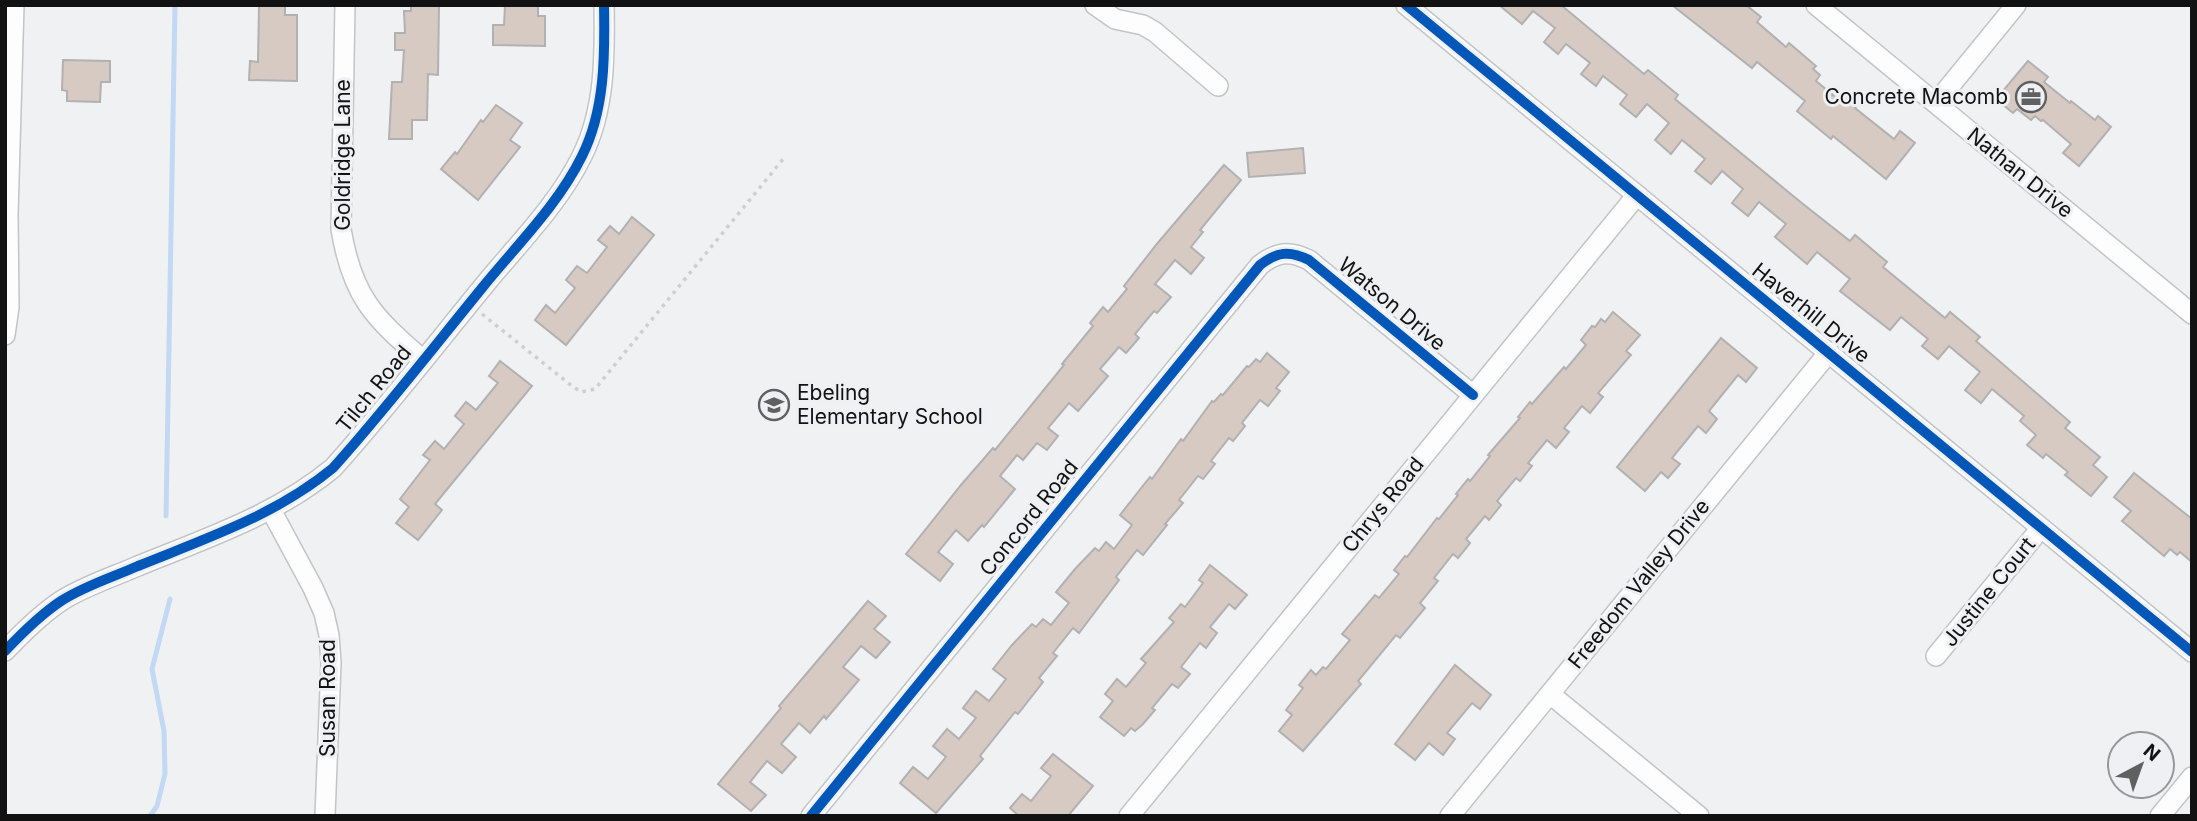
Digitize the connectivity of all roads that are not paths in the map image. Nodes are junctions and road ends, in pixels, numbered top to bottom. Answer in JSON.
{"nodes":[{"id":1,"x":14,"y":5,"type":"edge"},
{"id":2,"x":345,"y":5,"type":"edge"},
{"id":3,"x":604,"y":5,"type":"edge"},
{"id":4,"x":1095,"y":5,"type":"edge"},
{"id":5,"x":1406,"y":5,"type":"edge"},
{"id":6,"x":1816,"y":5,"type":"edge"},
{"id":7,"x":2015,"y":5,"type":"edge"},
{"id":8,"x":1218,"y":86,"type":"dead end"},
{"id":9,"x":1936,"y":103,"type":"junction"},
{"id":10,"x":1637,"y":195,"type":"junction"},
{"id":11,"x":7,"y":215,"type":"edge"},
{"id":12,"x":1283,"y":253,"type":"joint"},
{"id":13,"x":2192,"y":314,"type":"edge"},
{"id":14,"x":5,"y":335,"type":"edge"},
{"id":15,"x":1829,"y":352,"type":"junction"},
{"id":16,"x":423,"y":360,"type":"junction"},
{"id":17,"x":1473,"y":395,"type":"junction"},
{"id":18,"x":271,"y":510,"type":"junction"},
{"id":19,"x":2041,"y":528,"type":"junction"},
{"id":20,"x":5,"y":652,"type":"edge"},
{"id":21,"x":2192,"y":652,"type":"edge"},
{"id":22,"x":1936,"y":656,"type":"dead end"},
{"id":23,"x":1550,"y":694,"type":"junction"},
{"id":24,"x":2192,"y":777,"type":"edge"},
{"id":25,"x":325,"y":816,"type":"edge"},
{"id":26,"x":811,"y":816,"type":"edge"},
{"id":27,"x":1129,"y":816,"type":"edge"},
{"id":28,"x":1450,"y":816,"type":"edge"},
{"id":29,"x":1699,"y":816,"type":"edge"},
{"id":30,"x":2160,"y":816,"type":"edge"}],
"edges":[{"from":1,"to":11,"type":"street"},
{"from":2,"to":16,"type":"street","name":"Goldridge Lane"},
{"from":3,"to":16,"type":"street","name":"Tilch Road"},
{"from":4,"to":8,"type":"street"},
{"from":5,"to":10,"type":"street","name":"Haverhill Drive"},
{"from":6,"to":9,"type":"street","name":"Nathan Drive"},
{"from":7,"to":9,"type":"street"},
{"from":9,"to":13,"type":"street","name":"Nathan Drive"},
{"from":10,"to":15,"type":"street","name":"Haverhill Drive"},
{"from":10,"to":17,"type":"street","name":"Chrys Road"},
{"from":11,"to":14,"type":"street"},
{"from":12,"to":17,"type":"street","name":"Watson Drive"},
{"from":12,"to":26,"type":"street","name":"Concord Road"},
{"from":15,"to":19,"type":"street","name":"Haverhill Drive"},
{"from":15,"to":23,"type":"street","name":"Freedom Valley Drive"},
{"from":16,"to":18,"type":"street","name":"Tilch Road"},
{"from":17,"to":27,"type":"street","name":"Chrys Road"},
{"from":18,"to":20,"type":"street","name":"Tilch Road"},
{"from":18,"to":25,"type":"street","name":"Susan Road"},
{"from":19,"to":21,"type":"street","name":"Haverhill Drive"},
{"from":19,"to":22,"type":"street","name":"Justine Court"},
{"from":23,"to":28,"type":"street","name":"Freedom Valley Drive"},
{"from":23,"to":29,"type":"street"},
{"from":24,"to":30,"type":"street"}]}
